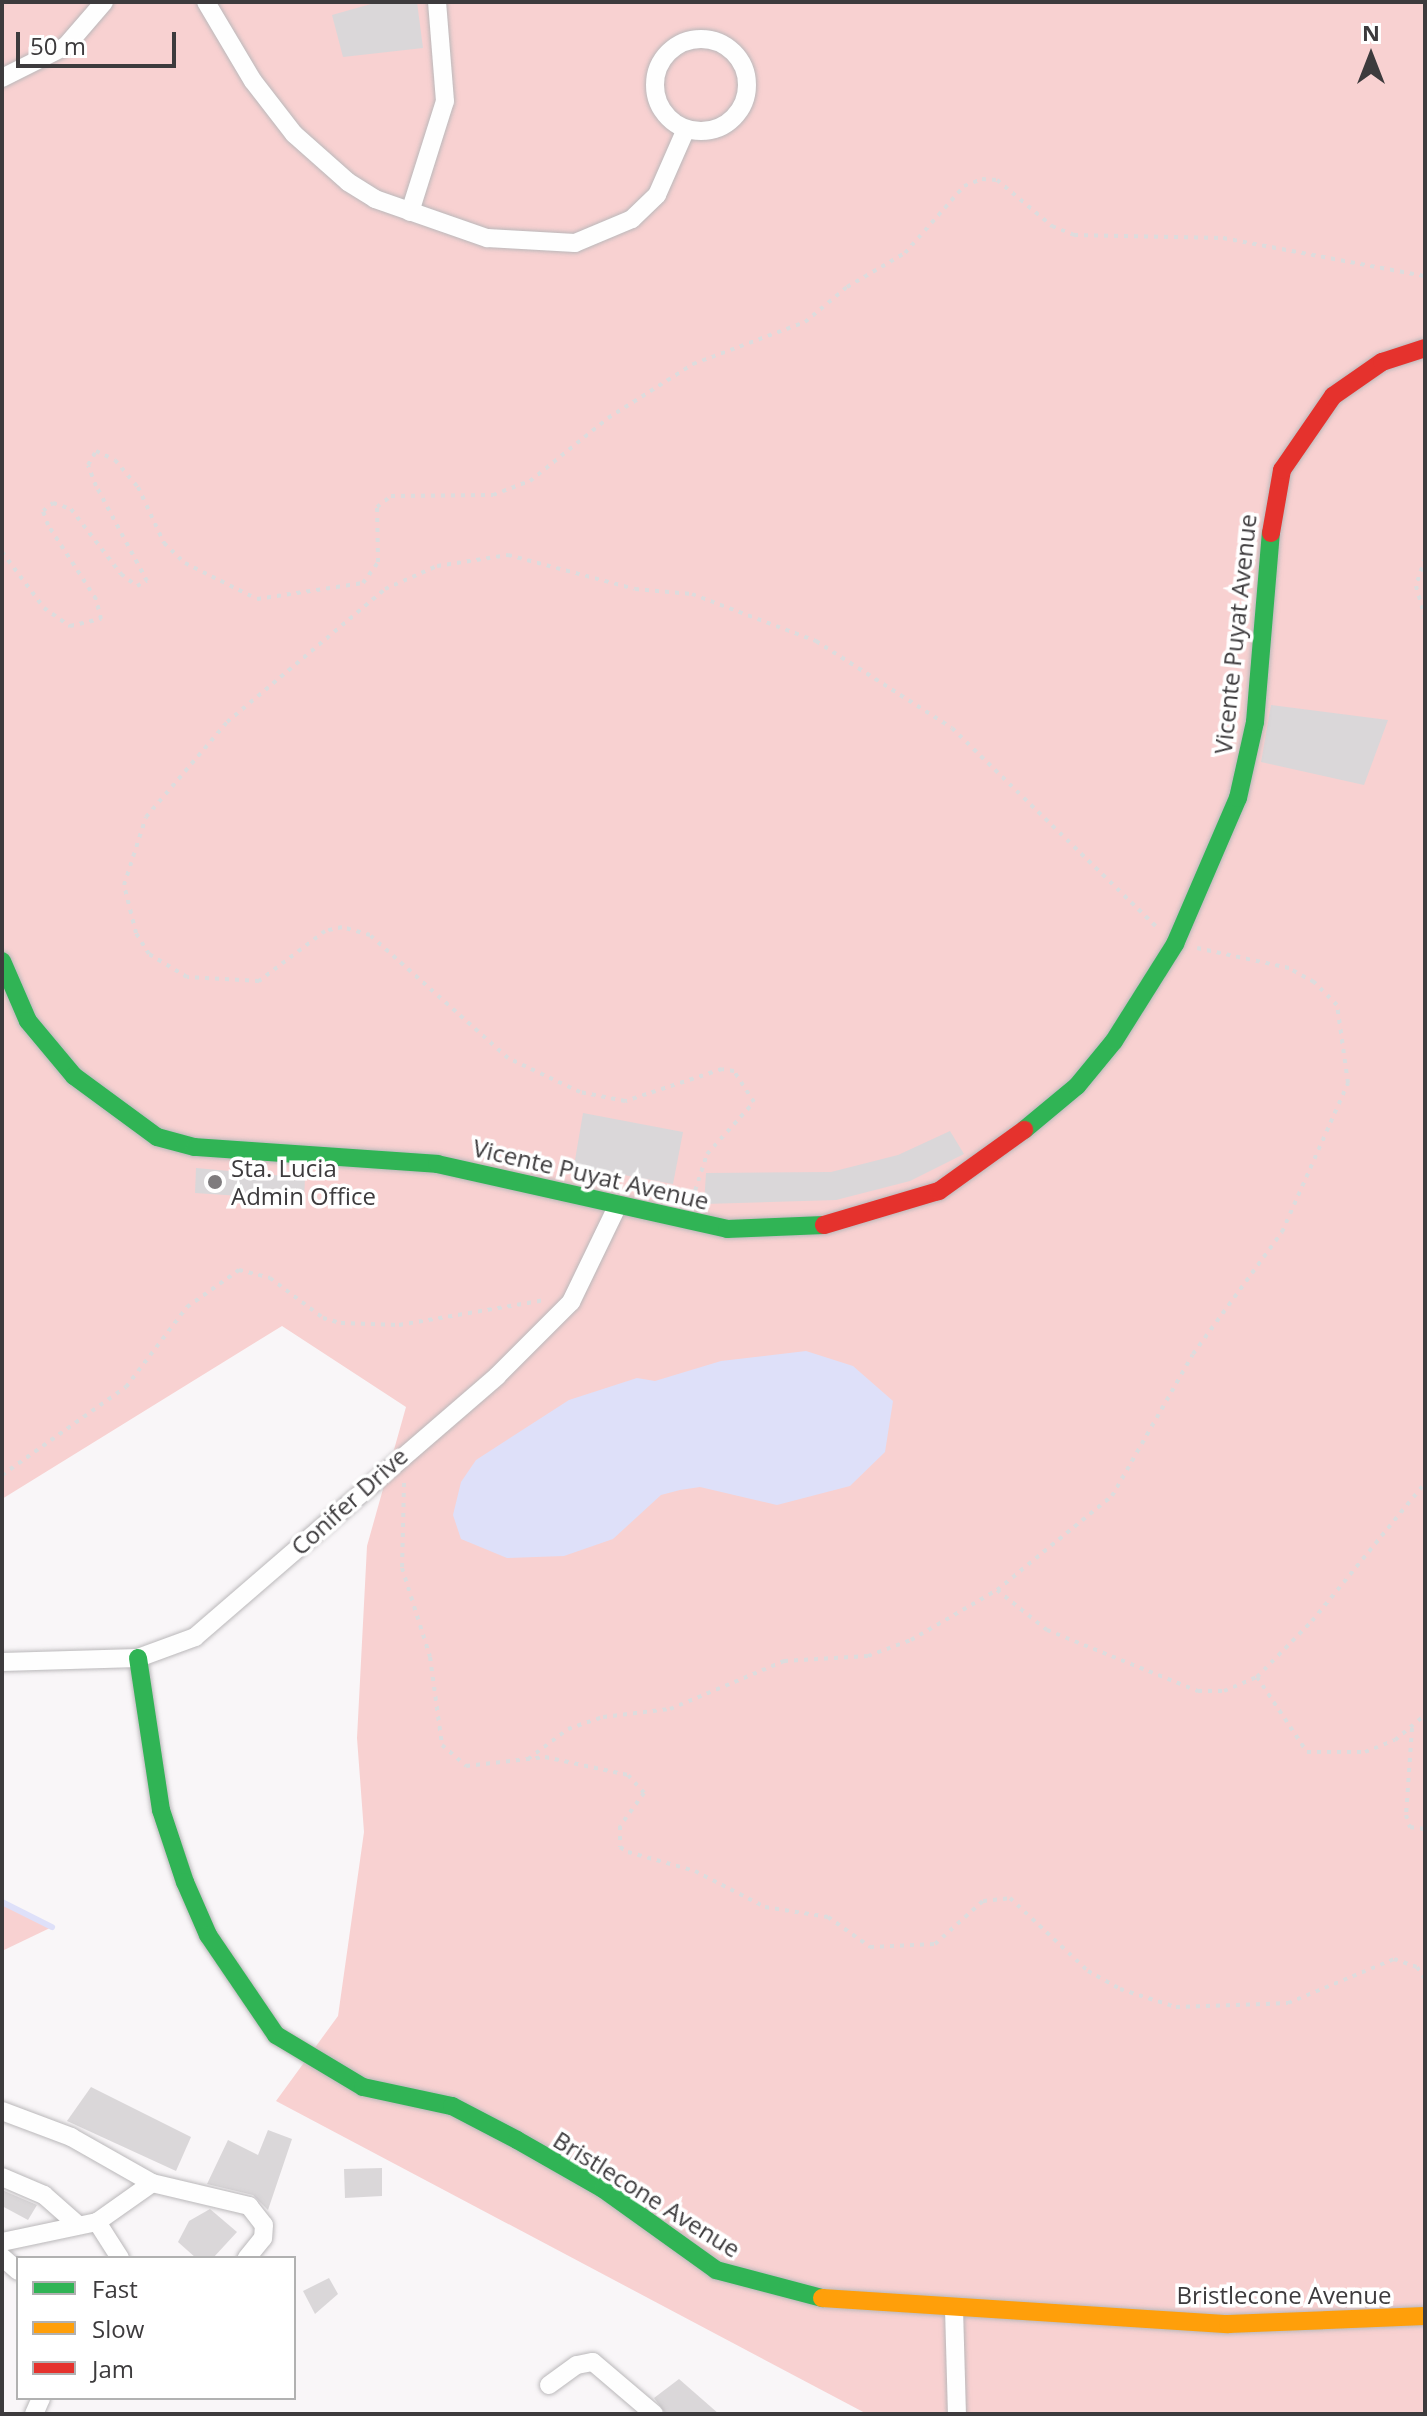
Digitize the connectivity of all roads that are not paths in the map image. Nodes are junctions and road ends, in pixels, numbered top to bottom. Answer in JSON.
{"nodes":[{"id":1,"x":104,"y":2,"type":"edge"},
{"id":2,"x":206,"y":2,"type":"edge"},
{"id":3,"x":437,"y":2,"type":"edge"},
{"id":4,"x":2,"y":78,"type":"edge"},
{"id":5,"x":686,"y":129,"type":"junction"},
{"id":6,"x":410,"y":212,"type":"junction"},
{"id":7,"x":1425,"y":348,"type":"edge"},
{"id":8,"x":2,"y":961,"type":"edge"},
{"id":9,"x":616,"y":1209,"type":"junction"},
{"id":10,"x":138,"y":1658,"type":"junction"},
{"id":11,"x":2,"y":1662,"type":"edge"},
{"id":12,"x":2,"y":2111,"type":"edge"},
{"id":13,"x":2,"y":2177,"type":"edge"},
{"id":14,"x":152,"y":2183,"type":"junction"},
{"id":15,"x":97,"y":2222,"type":"junction"},
{"id":16,"x":78,"y":2225,"type":"junction"},
{"id":17,"x":2,"y":2242,"type":"edge"},
{"id":18,"x":119,"y":2256,"type":"edge"},
{"id":19,"x":249,"y":2256,"type":"edge"},
{"id":20,"x":954,"y":2308,"type":"junction"},
{"id":21,"x":1425,"y":2316,"type":"edge"},
{"id":22,"x":549,"y":2385,"type":"dead end"},
{"id":23,"x":654,"y":2414,"type":"edge"},
{"id":24,"x":957,"y":2414,"type":"edge"}],
"edges":[{"from":1,"to":4,"type":"street"},
{"from":2,"to":6,"type":"street"},
{"from":3,"to":6,"type":"street"},
{"from":5,"to":5,"type":"street"},
{"from":5,"to":6,"type":"street"},
{"from":7,"to":9,"type":"street","name":"Vicente Puyat Avenue"},
{"from":8,"to":9,"type":"street","name":"Vicente Puyat Avenue"},
{"from":9,"to":10,"type":"street","name":"Conifer Drive"},
{"from":10,"to":11,"type":"street","name":"Conifer Drive"},
{"from":10,"to":20,"type":"street","name":"Bristlecone Avenue"},
{"from":12,"to":14,"type":"street"},
{"from":13,"to":16,"type":"street"},
{"from":14,"to":15,"type":"street"},
{"from":14,"to":19,"type":"street"},
{"from":15,"to":16,"type":"street"},
{"from":15,"to":18,"type":"street"},
{"from":16,"to":17,"type":"street"},
{"from":20,"to":21,"type":"street","name":"Bristlecone Avenue"},
{"from":20,"to":24,"type":"street"},
{"from":22,"to":23,"type":"street"}]}
